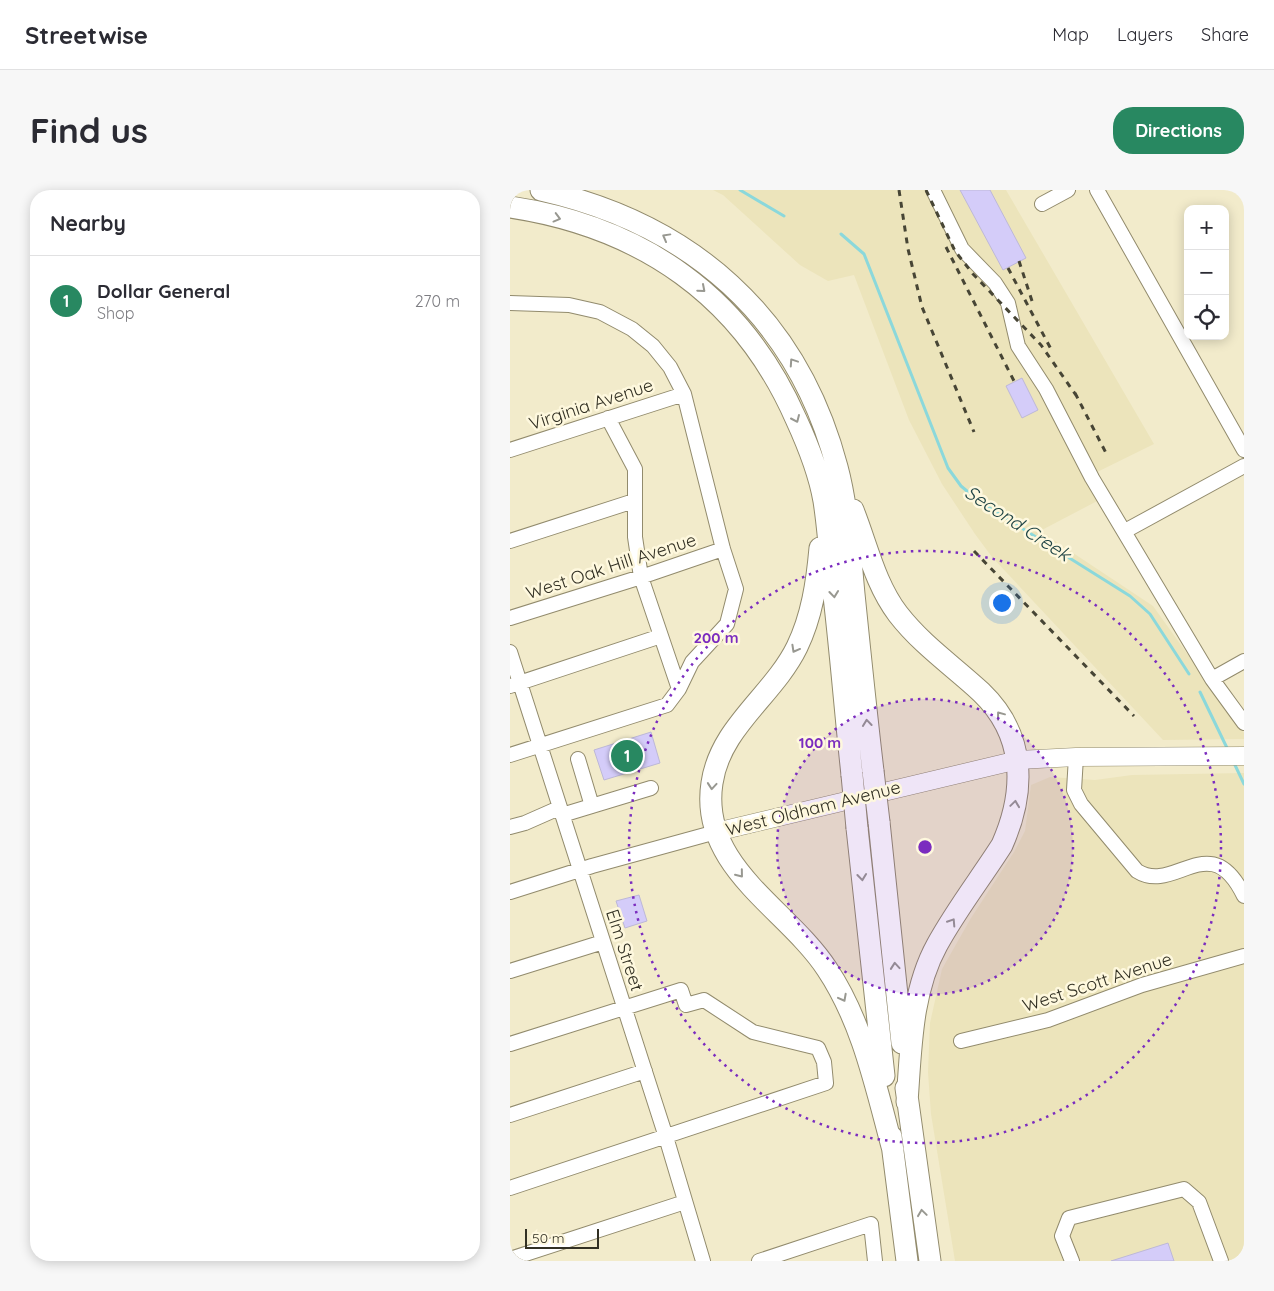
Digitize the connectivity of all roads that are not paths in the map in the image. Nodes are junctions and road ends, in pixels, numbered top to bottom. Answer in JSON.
{"nodes":[{"id":1,"x":541,"y":190,"type":"edge"},
{"id":2,"x":933,"y":190,"type":"edge"},
{"id":3,"x":1068,"y":190,"type":"edge"},
{"id":4,"x":1097,"y":190,"type":"edge"},
{"id":5,"x":1042,"y":204,"type":"dead end"},
{"id":6,"x":510,"y":207,"type":"edge"},
{"id":7,"x":510,"y":303,"type":"edge"},
{"id":8,"x":684,"y":394,"type":"junction"},
{"id":9,"x":608,"y":418,"type":"junction"},
{"id":10,"x":510,"y":450,"type":"edge"},
{"id":11,"x":1244,"y":450,"type":"edge"},
{"id":12,"x":1244,"y":466,"type":"edge"},
{"id":13,"x":837,"y":468,"type":"junction"},
{"id":14,"x":824,"y":500,"type":"junction"},
{"id":15,"x":634,"y":501,"type":"junction"},
{"id":16,"x":1125,"y":531,"type":"junction"},
{"id":17,"x":510,"y":541,"type":"edge"},
{"id":18,"x":723,"y":549,"type":"junction"},
{"id":19,"x":641,"y":577,"type":"junction"},
{"id":20,"x":510,"y":618,"type":"edge"},
{"id":21,"x":661,"y":636,"type":"junction"},
{"id":22,"x":510,"y":652,"type":"edge"},
{"id":23,"x":1244,"y":661,"type":"edge"},
{"id":24,"x":1212,"y":679,"type":"junction"},
{"id":25,"x":515,"y":685,"type":"edge"},
{"id":26,"x":679,"y":689,"type":"junction"},
{"id":27,"x":1244,"y":723,"type":"edge"},
{"id":28,"x":538,"y":746,"type":"junction"},
{"id":29,"x":510,"y":755,"type":"edge"},
{"id":30,"x":1244,"y":756,"type":"edge"},
{"id":31,"x":1076,"y":757,"type":"junction"},
{"id":32,"x":578,"y":760,"type":"dead end"},
{"id":33,"x":1018,"y":760,"type":"junction"},
{"id":34,"x":651,"y":788,"type":"dead end"},
{"id":35,"x":592,"y":806,"type":"junction"},
{"id":36,"x":560,"y":812,"type":"junction"},
{"id":37,"x":510,"y":827,"type":"edge"},
{"id":38,"x":716,"y":832,"type":"junction"},
{"id":39,"x":580,"y":870,"type":"junction"},
{"id":40,"x":510,"y":892,"type":"edge"},
{"id":41,"x":1244,"y":896,"type":"edge"},
{"id":42,"x":603,"y":942,"type":"junction"},
{"id":43,"x":1244,"y":956,"type":"edge"},
{"id":44,"x":510,"y":971,"type":"edge"},
{"id":45,"x":624,"y":1008,"type":"junction"},
{"id":46,"x":961,"y":1042,"type":"dead end"},
{"id":47,"x":510,"y":1044,"type":"edge"},
{"id":48,"x":645,"y":1071,"type":"junction"},
{"id":49,"x":907,"y":1102,"type":"junction"},
{"id":50,"x":510,"y":1115,"type":"edge"},
{"id":51,"x":666,"y":1137,"type":"junction"},
{"id":52,"x":893,"y":1150,"type":"junction"},
{"id":53,"x":510,"y":1188,"type":"edge"},
{"id":54,"x":685,"y":1202,"type":"junction"},
{"id":55,"x":510,"y":1260,"type":"edge"},
{"id":56,"x":703,"y":1261,"type":"edge"},
{"id":57,"x":759,"y":1261,"type":"edge"},
{"id":58,"x":875,"y":1261,"type":"edge"},
{"id":59,"x":907,"y":1261,"type":"edge"},
{"id":60,"x":930,"y":1261,"type":"edge"},
{"id":61,"x":1072,"y":1261,"type":"edge"},
{"id":62,"x":1221,"y":1261,"type":"edge"}],
"edges":[{"from":13,"to":1,"type":"highway","one_way":true},
{"from":2,"to":16,"type":"street"},
{"from":3,"to":5,"type":"street"},
{"from":4,"to":11,"type":"street"},
{"from":6,"to":14,"type":"highway","one_way":true},
{"from":7,"to":8,"type":"street"},
{"from":8,"to":9,"type":"street","name":"Virginia Avenue"},
{"from":8,"to":18,"type":"street"},
{"from":9,"to":10,"type":"street","name":"Virginia Avenue"},
{"from":9,"to":15,"type":"street"},
{"from":12,"to":16,"type":"street"},
{"from":33,"to":13,"type":"highway","one_way":true},
{"from":49,"to":13,"type":"highway","one_way":true,"bridge":true},
{"from":14,"to":38,"type":"highway","one_way":true},
{"from":14,"to":52,"type":"highway","one_way":true,"bridge":true},
{"from":15,"to":17,"type":"street"},
{"from":15,"to":19,"type":"street"},
{"from":16,"to":24,"type":"street"},
{"from":18,"to":19,"type":"street","name":"West Oak Hill Avenue"},
{"from":18,"to":26,"type":"street"},
{"from":19,"to":20,"type":"street","name":"West Oak Hill Avenue"},
{"from":19,"to":21,"type":"street"},
{"from":21,"to":25,"type":"street"},
{"from":21,"to":26,"type":"street"},
{"from":22,"to":25,"type":"street","name":"Elm Street"},
{"from":23,"to":24,"type":"street"},
{"from":24,"to":27,"type":"street"},
{"from":25,"to":28,"type":"street","name":"Elm Street"},
{"from":26,"to":28,"type":"street"},
{"from":28,"to":29,"type":"street"},
{"from":28,"to":36,"type":"street","name":"Elm Street"},
{"from":30,"to":31,"type":"main road","name":"West Oldham Avenue"},
{"from":31,"to":33,"type":"main road","name":"West Oldham Avenue"},
{"from":31,"to":41,"type":"street"},
{"from":32,"to":35,"type":"street"},
{"from":33,"to":38,"type":"main road","name":"West Oldham Avenue"},
{"from":49,"to":33,"type":"highway","one_way":true},
{"from":34,"to":35,"type":"street"},
{"from":35,"to":36,"type":"street"},
{"from":36,"to":37,"type":"street"},
{"from":36,"to":39,"type":"street","name":"Elm Street"},
{"from":38,"to":39,"type":"street","name":"West Oldham Avenue"},
{"from":38,"to":52,"type":"highway","one_way":true},
{"from":39,"to":40,"type":"street","name":"West Oldham Avenue"},
{"from":39,"to":42,"type":"street","name":"Elm Street"},
{"from":42,"to":44,"type":"street"},
{"from":42,"to":45,"type":"street","name":"Elm Street"},
{"from":43,"to":46,"type":"street","name":"West Scott Avenue"},
{"from":45,"to":47,"type":"street"},
{"from":45,"to":48,"type":"street","name":"Elm Street"},
{"from":45,"to":51,"type":"street"},
{"from":48,"to":50,"type":"street"},
{"from":48,"to":51,"type":"street","name":"Elm Street"},
{"from":60,"to":49,"type":"highway","one_way":true},
{"from":51,"to":53,"type":"street"},
{"from":51,"to":54,"type":"street","name":"Elm Street"},
{"from":52,"to":59,"type":"highway"},
{"from":54,"to":55,"type":"street"},
{"from":54,"to":56,"type":"street","name":"Elm Street"},
{"from":57,"to":58,"type":"street"},
{"from":61,"to":62,"type":"street"}]}
